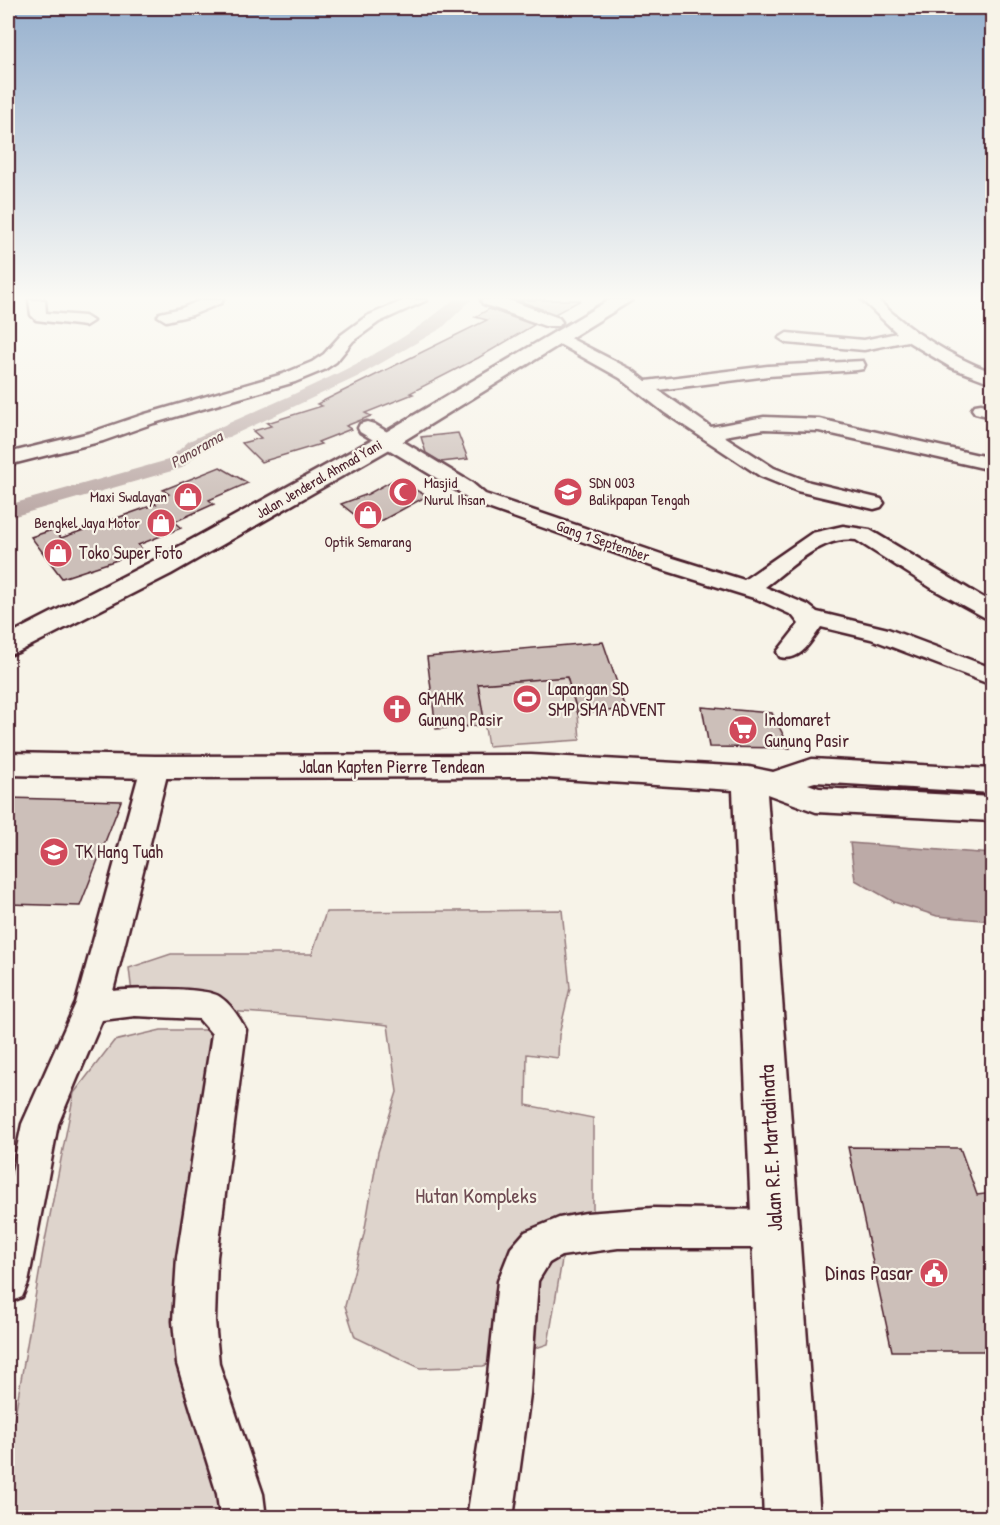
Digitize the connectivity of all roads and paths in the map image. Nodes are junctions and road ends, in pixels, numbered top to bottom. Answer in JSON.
{"nodes":[{"id":1,"x":306,"y":371,"type":"edge"},
{"id":2,"x":485,"y":371,"type":"edge"},
{"id":3,"x":621,"y":371,"type":"edge"},
{"id":4,"x":767,"y":371,"type":"edge"},
{"id":5,"x":978,"y":371,"type":"edge"},
{"id":6,"x":993,"y":378,"type":"edge"},
{"id":7,"x":642,"y":387,"type":"junction"},
{"id":8,"x":709,"y":433,"type":"junction"},
{"id":9,"x":377,"y":434,"type":"junction"},
{"id":10,"x":8,"y":459,"type":"edge"},
{"id":11,"x":993,"y":464,"type":"edge"},
{"id":12,"x":874,"y":502,"type":"dead end"},
{"id":13,"x":748,"y":588,"type":"junction"},
{"id":14,"x":993,"y":612,"type":"edge"},
{"id":15,"x":810,"y":618,"type":"junction"},
{"id":16,"x":8,"y":622,"type":"edge"},
{"id":17,"x":8,"y":646,"type":"edge"},
{"id":18,"x":789,"y":652,"type":"dead end"},
{"id":19,"x":993,"y":677,"type":"edge"},
{"id":20,"x":8,"y":764,"type":"edge"},
{"id":21,"x":155,"y":767,"type":"junction"},
{"id":22,"x":762,"y":781,"type":"junction"},
{"id":23,"x":993,"y":781,"type":"edge"},
{"id":24,"x":993,"y":809,"type":"edge"},
{"id":25,"x":93,"y":1004,"type":"junction"},
{"id":26,"x":776,"y":1229,"type":"junction"},
{"id":27,"x":8,"y":1282,"type":"edge"},
{"id":28,"x":243,"y":1518,"type":"edge"},
{"id":29,"x":489,"y":1518,"type":"edge"},
{"id":30,"x":792,"y":1518,"type":"edge"}],
"edges":[{"from":1,"to":10,"type":"street"},
{"from":2,"to":9,"type":"main road","name":"Jalan Jenderal Ahmad Yani"},
{"from":3,"to":7,"type":"street"},
{"from":4,"to":7,"type":"street"},
{"from":5,"to":6,"type":"street"},
{"from":7,"to":8,"type":"street"},
{"from":8,"to":11,"type":"street"},
{"from":8,"to":12,"type":"street"},
{"from":9,"to":13,"type":"street","name":"Gang 1 September"},
{"from":9,"to":16,"type":"main road","name":"Jalan Jenderal Ahmad Yani"},
{"from":9,"to":17,"type":"main road","name":"Jalan Jenderal Ahmad Yani"},
{"from":13,"to":14,"type":"street"},
{"from":13,"to":15,"type":"street","name":"Gang 1 September"},
{"from":15,"to":18,"type":"street"},
{"from":15,"to":19,"type":"street"},
{"from":20,"to":21,"type":"main road","name":"Jalan Kapten Pierre Tendean"},
{"from":21,"to":22,"type":"main road","name":"Jalan Kapten Pierre Tendean"},
{"from":21,"to":25,"type":"street"},
{"from":22,"to":23,"type":"main road","name":"Jalan Kapten Pierre Tendean"},
{"from":22,"to":24,"type":"main road","name":"Jalan Kapten Pierre Tendean"},
{"from":22,"to":26,"type":"main road","name":"Jalan R.E. Martadinata"},
{"from":25,"to":27,"type":"street"},
{"from":25,"to":28,"type":"street"},
{"from":26,"to":29,"type":"street"},
{"from":26,"to":30,"type":"main road","name":"Jalan R.E. Martadinata"}]}
